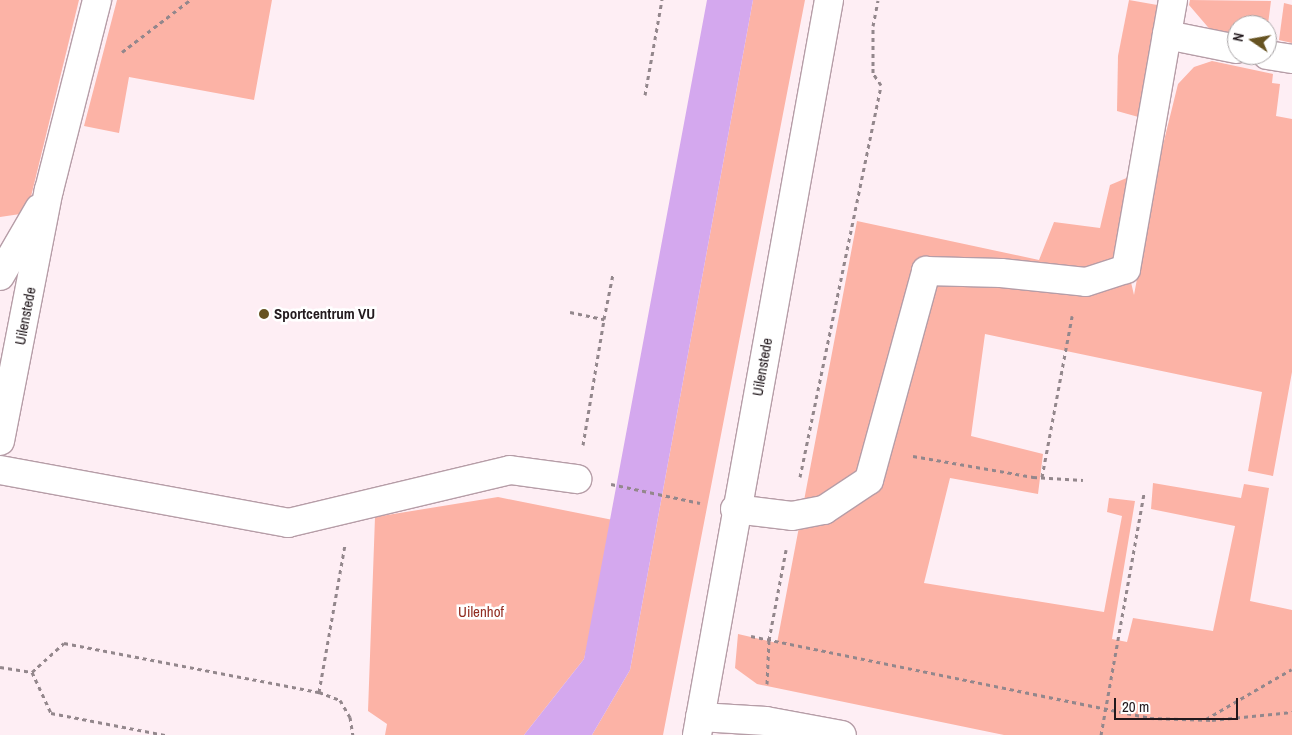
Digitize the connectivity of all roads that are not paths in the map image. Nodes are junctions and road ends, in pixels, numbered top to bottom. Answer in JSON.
{"nodes":[{"id":1,"x":98,"y":0,"type":"edge"},
{"id":2,"x":829,"y":0,"type":"edge"},
{"id":3,"x":1173,"y":0,"type":"edge"},
{"id":4,"x":1167,"y":35,"type":"junction"},
{"id":5,"x":1227,"y":47,"type":"edge"},
{"id":6,"x":1277,"y":57,"type":"edge"},
{"id":7,"x":1292,"y":59,"type":"edge"},
{"id":8,"x":50,"y":190,"type":"junction"},
{"id":9,"x":0,"y":276,"type":"edge"},
{"id":10,"x":0,"y":441,"type":"edge"},
{"id":11,"x":0,"y":470,"type":"edge"},
{"id":12,"x":578,"y":479,"type":"road end"},
{"id":13,"x":735,"y":510,"type":"junction"},
{"id":14,"x":699,"y":726,"type":"edge"},
{"id":15,"x":842,"y":735,"type":"edge"}],
"edges":[{"from":1,"to":8,"type":"street","name":"Uilenstede"},
{"from":2,"to":13,"type":"street","name":"Uilenstede"},
{"from":3,"to":4,"type":"street"},
{"from":4,"to":5,"type":"street"},
{"from":4,"to":13,"type":"street"},
{"from":6,"to":7,"type":"street"},
{"from":8,"to":9,"type":"street","name":"Uilenstede"},
{"from":8,"to":10,"type":"street","name":"Uilenstede"},
{"from":11,"to":12,"type":"street"},
{"from":13,"to":14,"type":"street","name":"Uilenstede"},
{"from":14,"to":15,"type":"street"}]}
